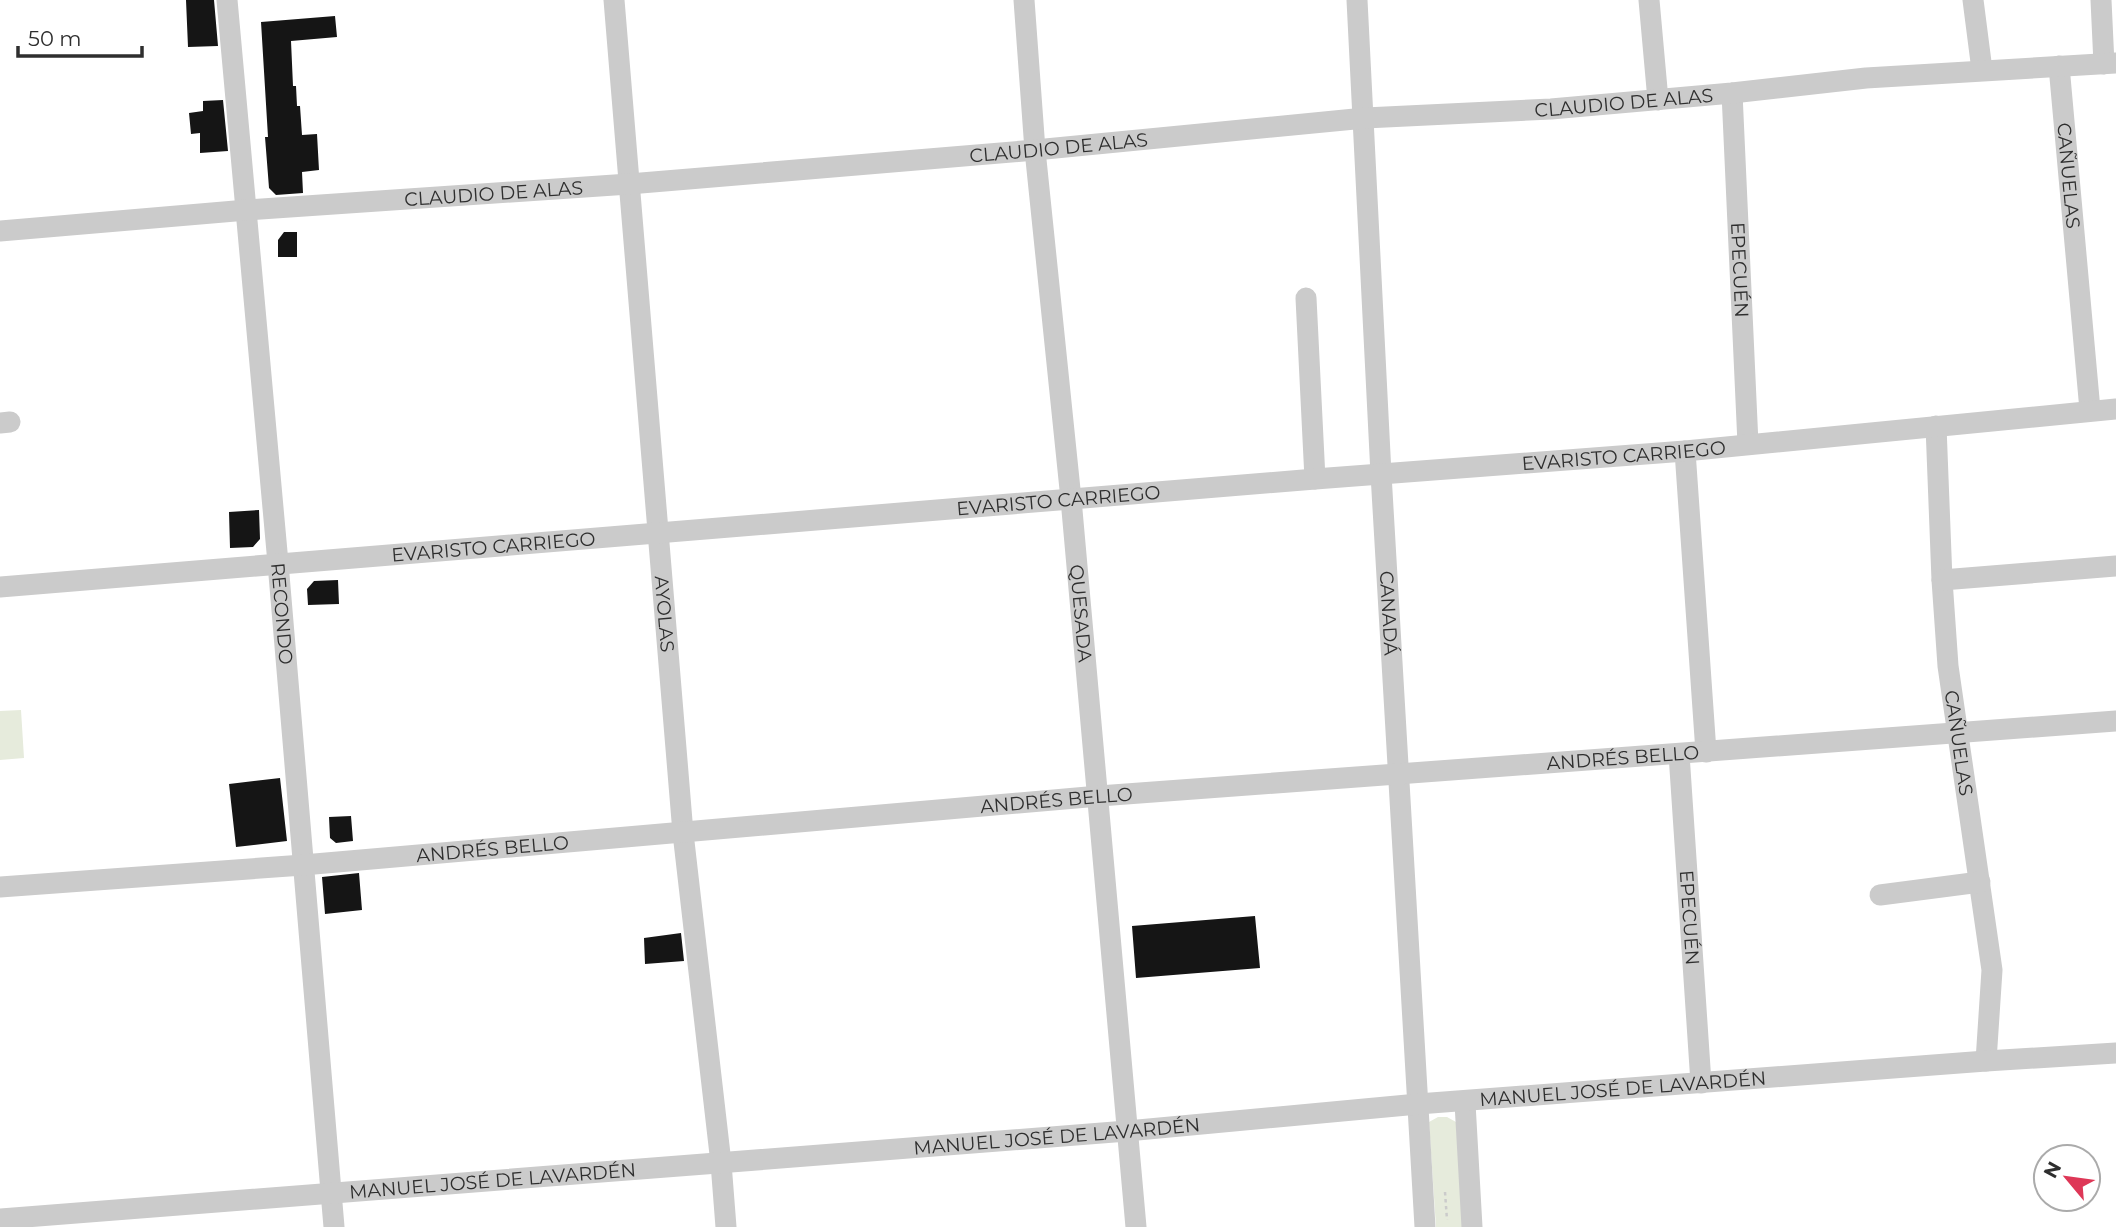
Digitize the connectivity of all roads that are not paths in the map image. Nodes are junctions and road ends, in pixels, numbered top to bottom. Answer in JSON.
{"nodes":[{"id":1,"x":227,"y":0,"type":"edge"},
{"id":2,"x":614,"y":0,"type":"edge"},
{"id":3,"x":1024,"y":0,"type":"edge"},
{"id":4,"x":1357,"y":0,"type":"edge"},
{"id":5,"x":1649,"y":0,"type":"edge"},
{"id":6,"x":1973,"y":0,"type":"edge"},
{"id":7,"x":2101,"y":0,"type":"edge"},
{"id":8,"x":2110,"y":64,"type":"edge"},
{"id":9,"x":2059,"y":66,"type":"junction"},
{"id":10,"x":1982,"y":70,"type":"junction"},
{"id":11,"x":1732,"y":93,"type":"junction"},
{"id":12,"x":1658,"y":100,"type":"junction"},
{"id":13,"x":1364,"y":118,"type":"junction"},
{"id":14,"x":1035,"y":150,"type":"junction"},
{"id":15,"x":629,"y":184,"type":"junction"},
{"id":16,"x":247,"y":210,"type":"junction"},
{"id":17,"x":0,"y":231,"type":"edge"},
{"id":18,"x":1306,"y":298,"type":"dead end"},
{"id":19,"x":2116,"y":409,"type":"edge"},
{"id":20,"x":2090,"y":410,"type":"junction"},
{"id":21,"x":1936,"y":426,"type":"junction"},
{"id":22,"x":1748,"y":444,"type":"junction"},
{"id":23,"x":1685,"y":450,"type":"junction"},
{"id":24,"x":1381,"y":474,"type":"junction"},
{"id":25,"x":1315,"y":479,"type":"junction"},
{"id":26,"x":1071,"y":499,"type":"junction"},
{"id":27,"x":658,"y":533,"type":"junction"},
{"id":28,"x":278,"y":563,"type":"junction"},
{"id":29,"x":2116,"y":566,"type":"edge"},
{"id":30,"x":1942,"y":580,"type":"junction"},
{"id":31,"x":0,"y":587,"type":"edge"},
{"id":32,"x":2116,"y":721,"type":"edge"},
{"id":33,"x":1958,"y":732,"type":"junction"},
{"id":34,"x":1706,"y":752,"type":"junction"},
{"id":35,"x":1679,"y":754,"type":"junction"},
{"id":36,"x":1400,"y":774,"type":"junction"},
{"id":37,"x":1098,"y":796,"type":"junction"},
{"id":38,"x":683,"y":833,"type":"junction"},
{"id":39,"x":303,"y":865,"type":"junction"},
{"id":40,"x":1980,"y":882,"type":"junction"},
{"id":41,"x":0,"y":887,"type":"edge"},
{"id":42,"x":1880,"y":895,"type":"dead end"},
{"id":43,"x":2116,"y":1053,"type":"edge"},
{"id":44,"x":1986,"y":1060,"type":"junction"},
{"id":45,"x":1702,"y":1083,"type":"junction"},
{"id":46,"x":1465,"y":1102,"type":"junction"},
{"id":47,"x":1418,"y":1104,"type":"junction"},
{"id":48,"x":1127,"y":1131,"type":"junction"},
{"id":49,"x":721,"y":1163,"type":"junction"},
{"id":50,"x":332,"y":1195,"type":"junction"},
{"id":51,"x":1,"y":1220,"type":"edge"},
{"id":52,"x":1425,"y":1224,"type":"edge"},
{"id":53,"x":334,"y":1227,"type":"edge"},
{"id":54,"x":726,"y":1227,"type":"edge"},
{"id":55,"x":1136,"y":1227,"type":"edge"},
{"id":56,"x":1472,"y":1227,"type":"edge"}],
"edges":[{"from":1,"to":16,"type":"street","name":"RECONDO"},
{"from":2,"to":15,"type":"street","name":"AYOLAS"},
{"from":3,"to":14,"type":"street","name":"QUESADA"},
{"from":4,"to":13,"type":"street","name":"CANADÁ"},
{"from":5,"to":12,"type":"street"},
{"from":6,"to":10,"type":"street"},
{"from":7,"to":8,"type":"street"},
{"from":8,"to":9,"type":"street","name":"CLAUDIO DE ALAS"},
{"from":9,"to":10,"type":"street","name":"CLAUDIO DE ALAS"},
{"from":9,"to":20,"type":"street","name":"CAÑUELAS"},
{"from":10,"to":11,"type":"street","name":"CLAUDIO DE ALAS"},
{"from":11,"to":12,"type":"street","name":"CLAUDIO DE ALAS"},
{"from":11,"to":22,"type":"street","name":"EPECUÉN"},
{"from":12,"to":13,"type":"street","name":"CLAUDIO DE ALAS"},
{"from":13,"to":14,"type":"street","name":"CLAUDIO DE ALAS"},
{"from":13,"to":24,"type":"street","name":"CANADÁ"},
{"from":14,"to":15,"type":"street","name":"CLAUDIO DE ALAS"},
{"from":14,"to":26,"type":"street","name":"QUESADA"},
{"from":15,"to":16,"type":"street","name":"CLAUDIO DE ALAS"},
{"from":15,"to":27,"type":"street","name":"AYOLAS"},
{"from":16,"to":17,"type":"street","name":"CLAUDIO DE ALAS"},
{"from":16,"to":28,"type":"street","name":"RECONDO"},
{"from":18,"to":25,"type":"street"},
{"from":19,"to":20,"type":"street","name":"EVARISTO CARRIEGO"},
{"from":20,"to":21,"type":"street","name":"EVARISTO CARRIEGO"},
{"from":21,"to":22,"type":"street","name":"EVARISTO CARRIEGO"},
{"from":21,"to":30,"type":"street","name":"CAÑUELAS"},
{"from":22,"to":23,"type":"street","name":"EVARISTO CARRIEGO"},
{"from":23,"to":24,"type":"street","name":"EVARISTO CARRIEGO"},
{"from":23,"to":34,"type":"street"},
{"from":24,"to":25,"type":"street","name":"EVARISTO CARRIEGO"},
{"from":24,"to":36,"type":"street","name":"CANADÁ"},
{"from":25,"to":26,"type":"street","name":"EVARISTO CARRIEGO"},
{"from":26,"to":27,"type":"street","name":"EVARISTO CARRIEGO"},
{"from":26,"to":37,"type":"street","name":"QUESADA"},
{"from":27,"to":28,"type":"street","name":"EVARISTO CARRIEGO"},
{"from":27,"to":38,"type":"street","name":"AYOLAS"},
{"from":28,"to":31,"type":"street","name":"EVARISTO CARRIEGO"},
{"from":28,"to":39,"type":"street","name":"RECONDO"},
{"from":29,"to":30,"type":"street"},
{"from":30,"to":33,"type":"street","name":"CAÑUELAS"},
{"from":32,"to":33,"type":"street","name":"ANDRÉS BELLO"},
{"from":33,"to":34,"type":"street","name":"ANDRÉS BELLO"},
{"from":33,"to":40,"type":"street","name":"CAÑUELAS"},
{"from":34,"to":35,"type":"street","name":"ANDRÉS BELLO"},
{"from":35,"to":36,"type":"street","name":"ANDRÉS BELLO"},
{"from":35,"to":45,"type":"street","name":"EPECUÉN"},
{"from":36,"to":37,"type":"street","name":"ANDRÉS BELLO"},
{"from":36,"to":47,"type":"street","name":"CANADÁ"},
{"from":37,"to":38,"type":"street","name":"ANDRÉS BELLO"},
{"from":37,"to":48,"type":"street","name":"QUESADA"},
{"from":38,"to":39,"type":"street","name":"ANDRÉS BELLO"},
{"from":38,"to":49,"type":"street","name":"AYOLAS"},
{"from":39,"to":41,"type":"street","name":"ANDRÉS BELLO"},
{"from":39,"to":50,"type":"street","name":"RECONDO"},
{"from":40,"to":42,"type":"street"},
{"from":40,"to":44,"type":"street","name":"CAÑUELAS"},
{"from":43,"to":44,"type":"street","name":"MANUEL JOSÉ DE LAVARDÉN"},
{"from":44,"to":45,"type":"street","name":"MANUEL JOSÉ DE LAVARDÉN"},
{"from":45,"to":46,"type":"street","name":"MANUEL JOSÉ DE LAVARDÉN"},
{"from":46,"to":47,"type":"street","name":"MANUEL JOSÉ DE LAVARDÉN"},
{"from":46,"to":56,"type":"street"},
{"from":47,"to":48,"type":"street","name":"MANUEL JOSÉ DE LAVARDÉN"},
{"from":47,"to":52,"type":"street","name":"CANADÁ"},
{"from":48,"to":49,"type":"street","name":"MANUEL JOSÉ DE LAVARDÉN"},
{"from":48,"to":55,"type":"street","name":"QUESADA"},
{"from":49,"to":50,"type":"street","name":"MANUEL JOSÉ DE LAVARDÉN"},
{"from":49,"to":54,"type":"street","name":"AYOLAS"},
{"from":50,"to":51,"type":"street","name":"MANUEL JOSÉ DE LAVARDÉN"},
{"from":50,"to":53,"type":"street","name":"RECONDO"}]}
